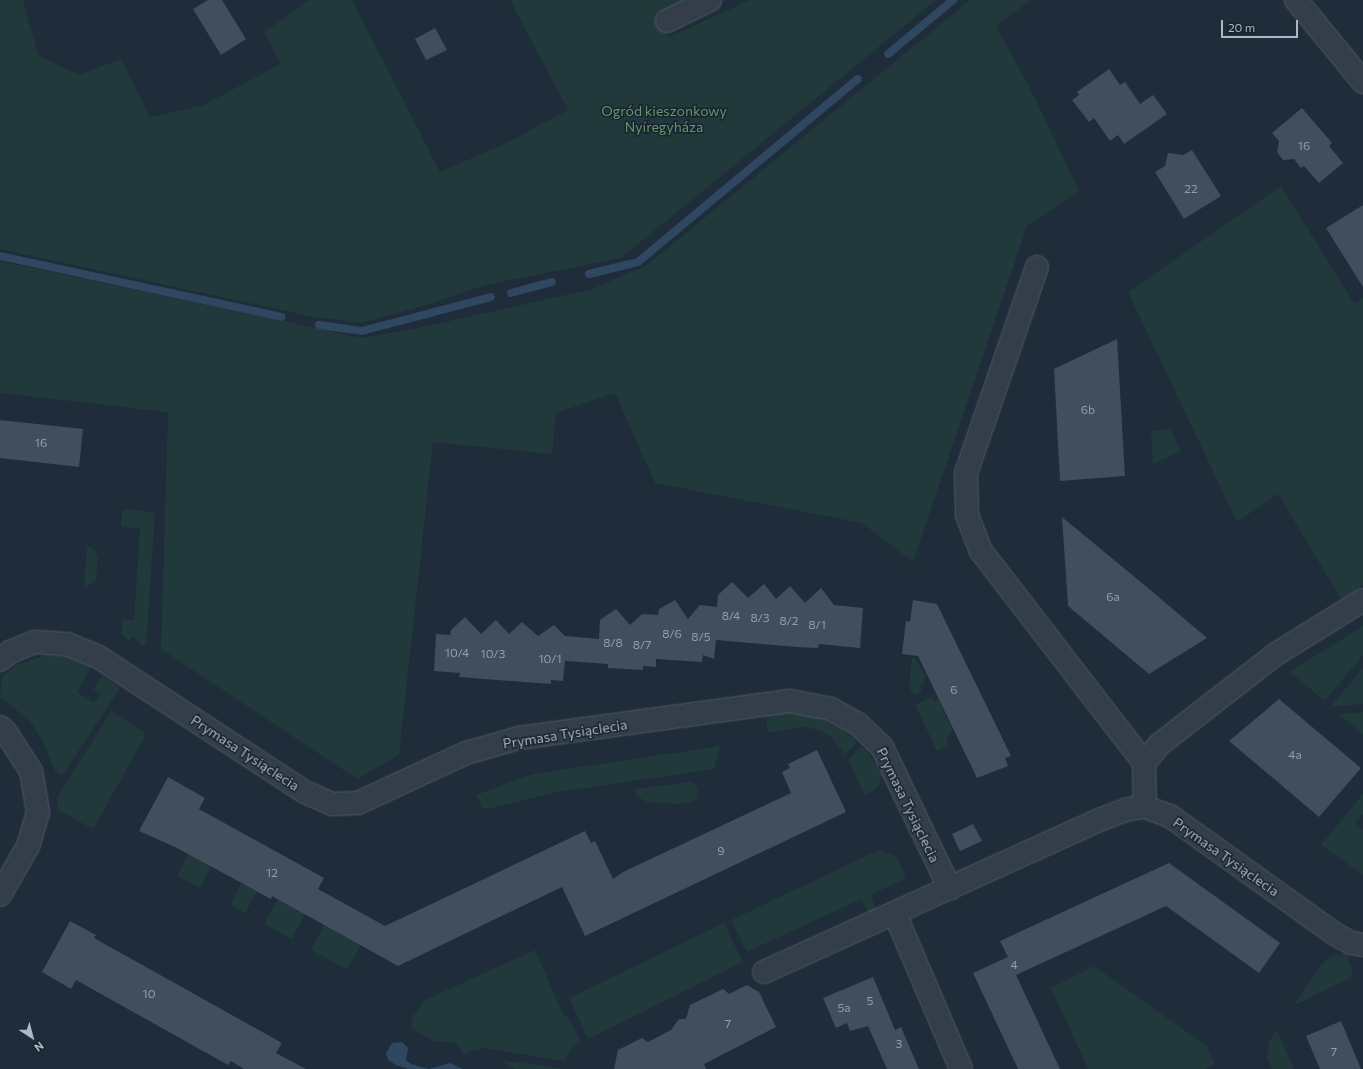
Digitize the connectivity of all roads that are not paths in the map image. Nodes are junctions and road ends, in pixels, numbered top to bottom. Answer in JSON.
{"nodes":[{"id":1,"x":710,"y":0,"type":"edge"},
{"id":2,"x":1296,"y":0,"type":"edge"},
{"id":3,"x":667,"y":21,"type":"dead end"},
{"id":4,"x":1363,"y":82,"type":"edge"},
{"id":5,"x":1037,"y":267,"type":"dead end"},
{"id":6,"x":1363,"y":600,"type":"edge"},
{"id":7,"x":0,"y":660,"type":"edge"},
{"id":8,"x":0,"y":727,"type":"edge"},
{"id":9,"x":1144,"y":764,"type":"junction"},
{"id":10,"x":1144,"y":807,"type":"junction"},
{"id":11,"x":950,"y":889,"type":"junction"},
{"id":12,"x":0,"y":895,"type":"edge"},
{"id":13,"x":895,"y":914,"type":"junction"},
{"id":14,"x":1363,"y":945,"type":"edge"},
{"id":15,"x":764,"y":972,"type":"dead end"},
{"id":16,"x":961,"y":1069,"type":"edge"}],
"edges":[{"from":1,"to":3,"type":"street"},
{"from":2,"to":4,"type":"street"},
{"from":5,"to":9,"type":"street"},
{"from":6,"to":9,"type":"street"},
{"from":7,"to":11,"type":"street","name":"Prymasa Tysiąclecia"},
{"from":8,"to":12,"type":"street"},
{"from":9,"to":10,"type":"street"},
{"from":10,"to":11,"type":"street"},
{"from":10,"to":14,"type":"street","name":"Prymasa Tysiąclecia"},
{"from":11,"to":13,"type":"street"},
{"from":13,"to":15,"type":"street"},
{"from":13,"to":16,"type":"street"}]}
